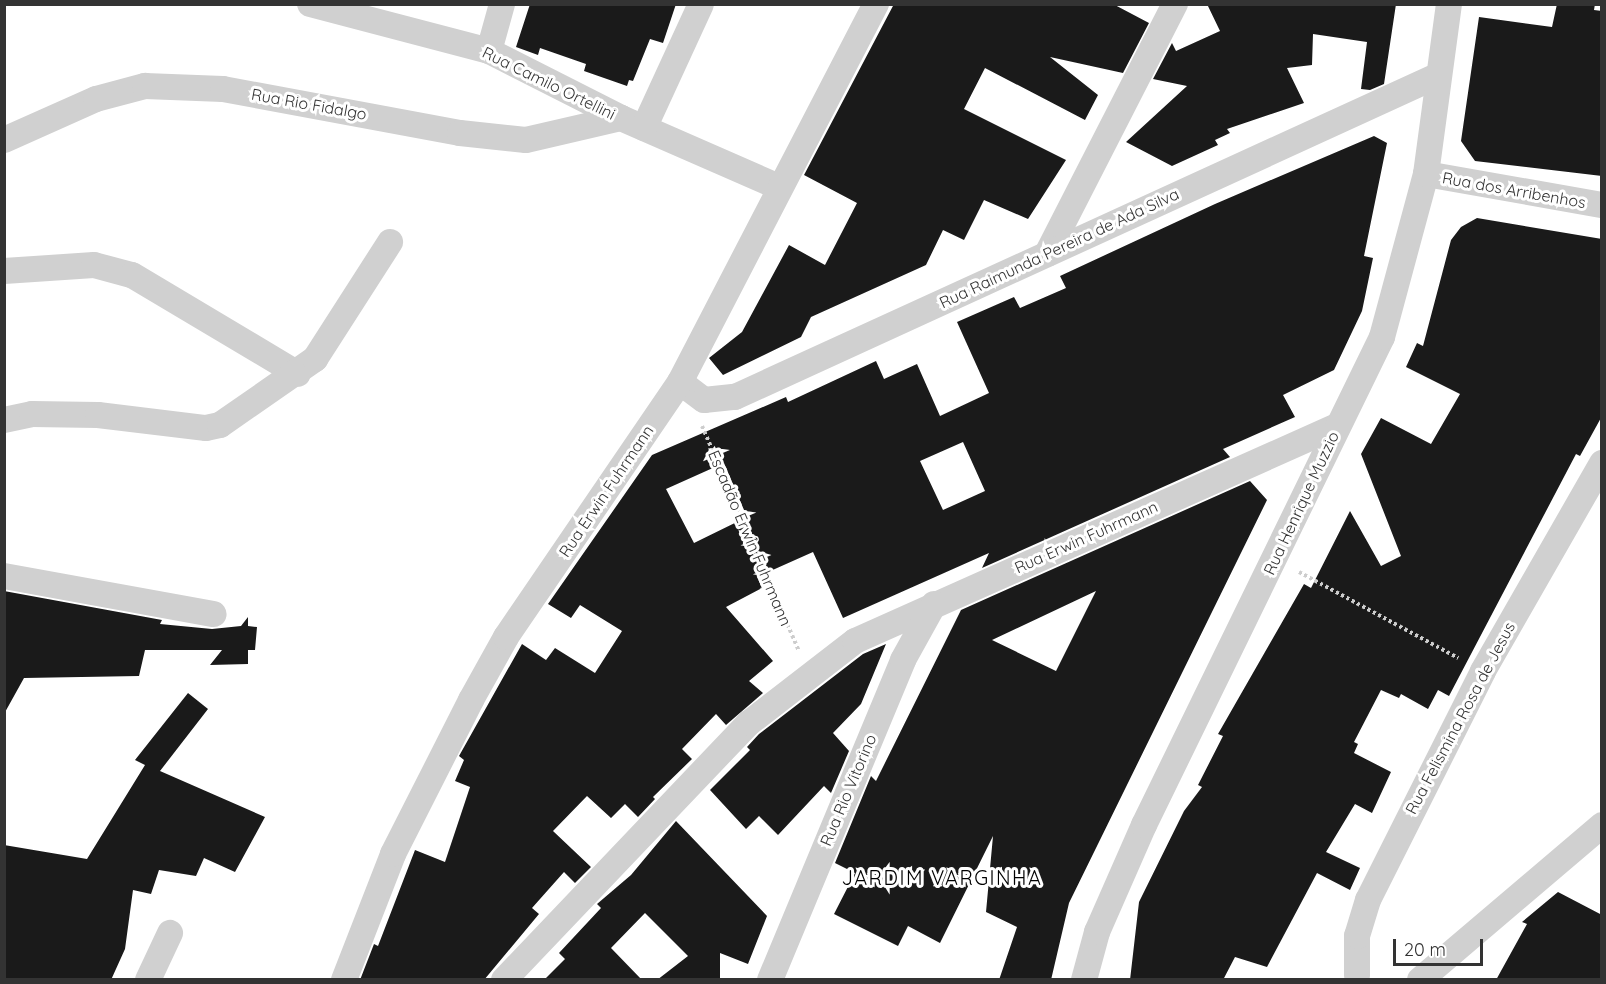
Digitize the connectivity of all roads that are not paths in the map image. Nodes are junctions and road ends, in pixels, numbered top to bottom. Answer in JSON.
{"nodes":[{"id":1,"x":310,"y":4,"type":"edge"},
{"id":2,"x":502,"y":4,"type":"edge"},
{"id":3,"x":701,"y":4,"type":"edge"},
{"id":4,"x":876,"y":4,"type":"edge"},
{"id":5,"x":1175,"y":4,"type":"edge"},
{"id":6,"x":1449,"y":4,"type":"edge"},
{"id":7,"x":489,"y":51,"type":"junction"},
{"id":8,"x":1440,"y":75,"type":"junction"},
{"id":9,"x":632,"y":123,"type":"junction"},
{"id":10,"x":4,"y":140,"type":"edge"},
{"id":11,"x":1426,"y":174,"type":"junction"},
{"id":12,"x":779,"y":187,"type":"junction"},
{"id":13,"x":1602,"y":205,"type":"edge"},
{"id":14,"x":390,"y":242,"type":"dead end"},
{"id":15,"x":1047,"y":254,"type":"junction"},
{"id":16,"x":4,"y":271,"type":"edge"},
{"id":17,"x":298,"y":374,"type":"junction"},
{"id":18,"x":680,"y":382,"type":"junction"},
{"id":19,"x":4,"y":420,"type":"edge"},
{"id":20,"x":1338,"y":426,"type":"junction"},
{"id":21,"x":1602,"y":463,"type":"edge"},
{"id":22,"x":4,"y":576,"type":"edge"},
{"id":23,"x":934,"y":604,"type":"junction"},
{"id":24,"x":214,"y":614,"type":"dead end"},
{"id":25,"x":1602,"y":825,"type":"edge"},
{"id":26,"x":170,"y":933,"type":"dead end"},
{"id":27,"x":1360,"y":978,"type":"edge"},
{"id":28,"x":148,"y":980,"type":"edge"},
{"id":29,"x":344,"y":980,"type":"edge"},
{"id":30,"x":504,"y":980,"type":"edge"},
{"id":31,"x":770,"y":980,"type":"edge"},
{"id":32,"x":1083,"y":980,"type":"edge"},
{"id":33,"x":1420,"y":980,"type":"edge"}],
"edges":[{"from":1,"to":7,"type":"street","name":"Rua Camilo Ortellini"},
{"from":2,"to":7,"type":"street"},
{"from":3,"to":9,"type":"street"},
{"from":4,"to":12,"type":"street","name":"Rua Erwin Fuhrmann"},
{"from":5,"to":15,"type":"street"},
{"from":6,"to":8,"type":"street","name":"Rua Henrique Muzzio"},
{"from":7,"to":9,"type":"street","name":"Rua Camilo Ortellini"},
{"from":8,"to":11,"type":"street","name":"Rua Henrique Muzzio"},
{"from":8,"to":15,"type":"street","name":"Rua Raimunda Pereira de Ada Silva"},
{"from":9,"to":10,"type":"street","name":"Rua Rio Fidalgo"},
{"from":9,"to":12,"type":"street","name":"Rua Camilo Ortellini"},
{"from":11,"to":13,"type":"street","name":"Rua dos Arribenhos"},
{"from":11,"to":20,"type":"street","name":"Rua Henrique Muzzio"},
{"from":12,"to":18,"type":"street","name":"Rua Erwin Fuhrmann"},
{"from":14,"to":17,"type":"street"},
{"from":15,"to":18,"type":"street","name":"Rua Raimunda Pereira de Ada Silva"},
{"from":16,"to":17,"type":"street"},
{"from":17,"to":19,"type":"street"},
{"from":18,"to":29,"type":"street","name":"Rua Erwin Fuhrmann"},
{"from":20,"to":23,"type":"street","name":"Rua Erwin Fuhrmann"},
{"from":20,"to":32,"type":"street","name":"Rua Henrique Muzzio"},
{"from":21,"to":27,"type":"street","name":"Rua Felismina Rosa de Jesus"},
{"from":22,"to":24,"type":"street"},
{"from":23,"to":30,"type":"street","name":"Rua Erwin Fuhrmann"},
{"from":23,"to":31,"type":"street","name":"Rua Rio Vitorino"},
{"from":25,"to":33,"type":"street"},
{"from":26,"to":28,"type":"street"}]}
